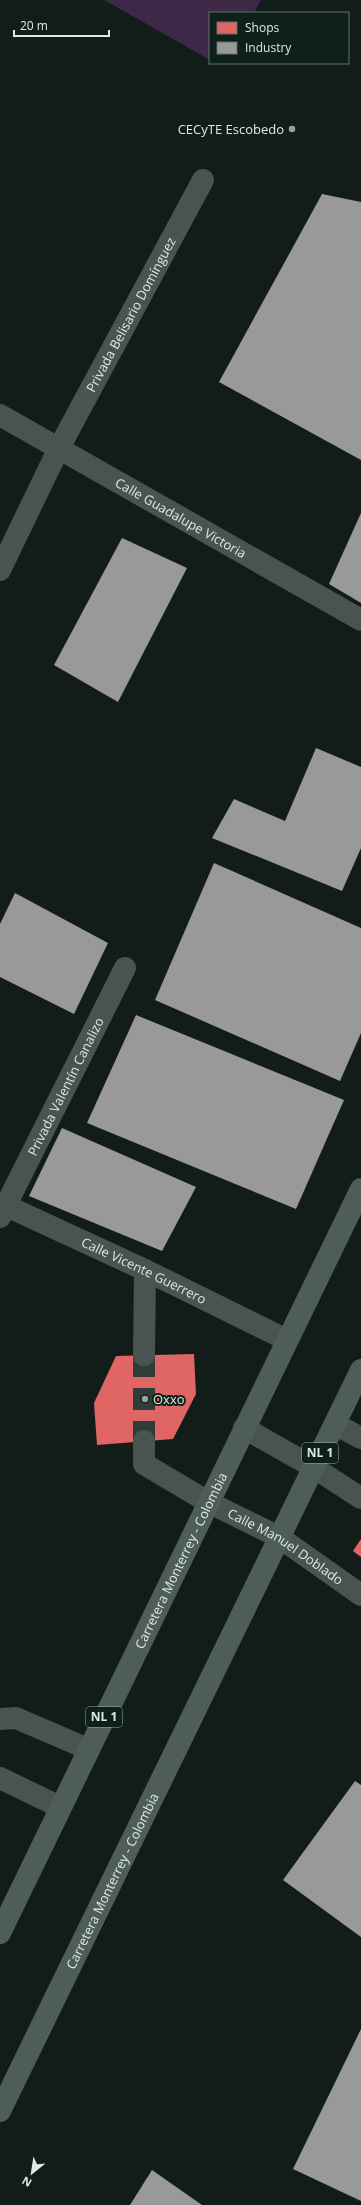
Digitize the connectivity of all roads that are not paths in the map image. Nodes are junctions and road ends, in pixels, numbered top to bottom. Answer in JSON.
{"nodes":[{"id":1,"x":202,"y":180,"type":"dead end"},
{"id":2,"x":0,"y":415,"type":"edge"},
{"id":3,"x":59,"y":448,"type":"junction"},
{"id":4,"x":0,"y":570,"type":"edge"},
{"id":5,"x":361,"y":620,"type":"edge"},
{"id":6,"x":125,"y":968,"type":"dead end"},
{"id":7,"x":361,"y":1189,"type":"edge"},
{"id":8,"x":2,"y":1208,"type":"edge"},
{"id":9,"x":145,"y":1270,"type":"junction"},
{"id":10,"x":287,"y":1340,"type":"junction"},
{"id":11,"x":144,"y":1355,"type":"tunnel mouth"},
{"id":12,"x":361,"y":1370,"type":"edge"},
{"id":13,"x":335,"y":1424,"type":"junction"},
{"id":14,"x":244,"y":1428,"type":"junction"},
{"id":15,"x":361,"y":1438,"type":"edge"},
{"id":16,"x":144,"y":1441,"type":"tunnel mouth"},
{"id":17,"x":313,"y":1466,"type":"junction"},
{"id":18,"x":361,"y":1498,"type":"edge"},
{"id":19,"x":208,"y":1502,"type":"junction"},
{"id":20,"x":279,"y":1537,"type":"junction"},
{"id":21,"x":361,"y":1595,"type":"edge"},
{"id":22,"x":0,"y":1719,"type":"edge"},
{"id":23,"x":88,"y":1749,"type":"junction"},
{"id":24,"x":0,"y":1778,"type":"edge"},
{"id":25,"x":60,"y":1807,"type":"junction"},
{"id":26,"x":0,"y":1933,"type":"edge"},
{"id":27,"x":0,"y":2111,"type":"edge"}],
"edges":[{"from":1,"to":3,"type":"street","name":"Privada Belisario Domínguez"},
{"from":2,"to":3,"type":"street","name":"Calle Guadalupe Victoria"},
{"from":3,"to":4,"type":"street","name":"Privada Belisario Domínguez"},
{"from":3,"to":5,"type":"street","name":"Calle Guadalupe Victoria"},
{"from":6,"to":8,"type":"street","name":"Privada Valentín Canalizo"},
{"from":7,"to":10,"type":"main road","name":"Carretera Monterrey - Colombia","number":"NL 1"},
{"from":8,"to":9,"type":"street","name":"Calle Vicente Guerrero"},
{"from":9,"to":10,"type":"street","name":"Calle Vicente Guerrero"},
{"from":9,"to":11,"type":"street"},
{"from":10,"to":14,"type":"main road","name":"Carretera Monterrey - Colombia","number":"NL 1"},
{"from":12,"to":13,"type":"main road","name":"Carretera Monterrey - Colombia","number":"NL 1"},
{"from":13,"to":15,"type":"street"},
{"from":13,"to":17,"type":"main road","name":"Carretera Monterrey - Colombia","number":"NL 1"},
{"from":14,"to":17,"type":"street"},
{"from":14,"to":19,"type":"main road","name":"Carretera Monterrey - Colombia","number":"NL 1"},
{"from":16,"to":19,"type":"street","name":"Calle Manuel Doblado"},
{"from":17,"to":18,"type":"street"},
{"from":17,"to":20,"type":"main road","name":"Carretera Monterrey - Colombia","number":"NL 1"},
{"from":19,"to":20,"type":"street","name":"Calle Manuel Doblado"},
{"from":19,"to":23,"type":"main road","name":"Carretera Monterrey - Colombia","number":"NL 1"},
{"from":20,"to":21,"type":"street","name":"Calle Manuel Doblado"},
{"from":20,"to":27,"type":"main road","name":"Carretera Monterrey - Colombia","number":"NL 1"},
{"from":22,"to":23,"type":"street"},
{"from":23,"to":25,"type":"main road","name":"Carretera Monterrey - Colombia","number":"NL 1"},
{"from":24,"to":25,"type":"street"},
{"from":25,"to":26,"type":"main road","name":"Carretera Monterrey - Colombia","number":"NL 1"}]}
